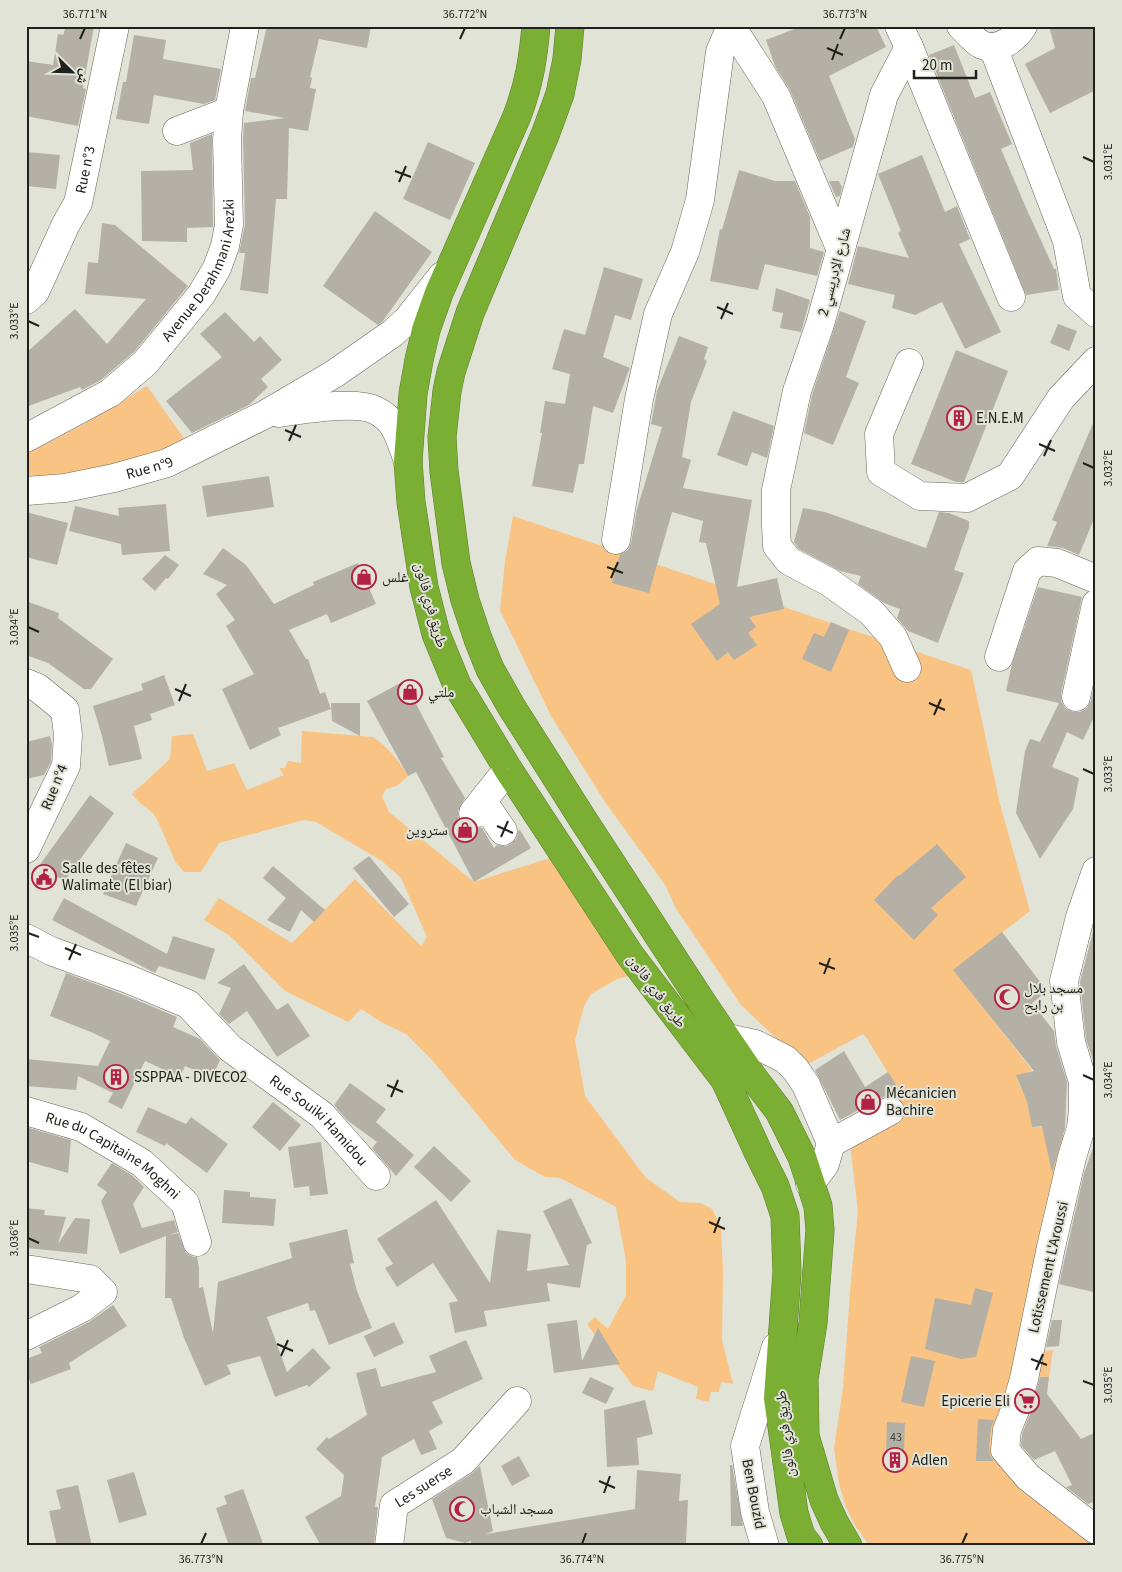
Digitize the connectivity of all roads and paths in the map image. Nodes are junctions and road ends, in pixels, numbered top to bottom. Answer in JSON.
{"nodes":[{"id":1,"x":115,"y":26,"type":"edge"},
{"id":2,"x":245,"y":26,"type":"edge"},
{"id":3,"x":536,"y":26,"type":"edge"},
{"id":4,"x":570,"y":26,"type":"edge"},
{"id":5,"x":731,"y":26,"type":"edge"},
{"id":6,"x":961,"y":26,"type":"edge"},
{"id":7,"x":1023,"y":26,"type":"edge"},
{"id":8,"x":904,"y":37,"type":"edge"},
{"id":9,"x":993,"y":47,"type":"junction"},
{"id":10,"x":229,"y":111,"type":"junction"},
{"id":11,"x":177,"y":131,"type":"dead end"},
{"id":12,"x":840,"y":248,"type":"junction"},
{"id":13,"x":452,"y":263,"type":"junction"},
{"id":14,"x":1011,"y":297,"type":"dead end"},
{"id":15,"x":26,"y":300,"type":"edge"},
{"id":16,"x":1096,"y":313,"type":"edge"},
{"id":17,"x":1096,"y":361,"type":"edge"},
{"id":18,"x":909,"y":363,"type":"dead end"},
{"id":19,"x":264,"y":415,"type":"junction"},
{"id":20,"x":26,"y":438,"type":"edge"},
{"id":21,"x":408,"y":461,"type":"junction"},
{"id":22,"x":26,"y":491,"type":"edge"},
{"id":23,"x":616,"y":540,"type":"dead end"},
{"id":24,"x":1096,"y":579,"type":"edge"},
{"id":25,"x":1096,"y":604,"type":"edge"},
{"id":26,"x":998,"y":657,"type":"dead end"},
{"id":27,"x":907,"y":668,"type":"dead end"},
{"id":28,"x":26,"y":683,"type":"edge"},
{"id":29,"x":1076,"y":697,"type":"dead end"},
{"id":30,"x":508,"y":770,"type":"junction"},
{"id":31,"x":503,"y":831,"type":"dead end"},
{"id":32,"x":26,"y":849,"type":"edge"},
{"id":33,"x":1096,"y":870,"type":"edge"},
{"id":34,"x":26,"y":938,"type":"edge"},
{"id":35,"x":728,"y":1038,"type":"junction"},
{"id":36,"x":1090,"y":1084,"type":"edge"},
{"id":37,"x":26,"y":1111,"type":"edge"},
{"id":38,"x":890,"y":1111,"type":"dead end"},
{"id":39,"x":831,"y":1143,"type":"junction"},
{"id":40,"x":376,"y":1176,"type":"dead end"},
{"id":41,"x":810,"y":1184,"type":"junction"},
{"id":42,"x":198,"y":1242,"type":"dead end"},
{"id":43,"x":26,"y":1269,"type":"edge"},
{"id":44,"x":783,"y":1327,"type":"junction"},
{"id":45,"x":26,"y":1336,"type":"edge"},
{"id":46,"x":517,"y":1402,"type":"dead end"},
{"id":47,"x":1096,"y":1530,"type":"edge"},
{"id":48,"x":807,"y":1545,"type":"edge"},
{"id":49,"x":389,"y":1546,"type":"edge"},
{"id":50,"x":765,"y":1546,"type":"edge"},
{"id":51,"x":848,"y":1546,"type":"edge"}],
"edges":[{"from":1,"to":15,"type":"street","name":"Rue n°3"},
{"from":2,"to":10,"type":"street","name":"Avenue Derahmani Arezki"},
{"from":3,"to":13,"type":"highway","name":"طريق فري فالون"},
{"from":4,"to":35,"type":"highway"},
{"from":5,"to":12,"type":"street"},
{"from":5,"to":23,"type":"street"},
{"from":6,"to":9,"type":"street"},
{"from":7,"to":9,"type":"street"},
{"from":8,"to":12,"type":"street","name":"شارع الإدريسي 2"},
{"from":8,"to":14,"type":"street"},
{"from":9,"to":16,"type":"street"},
{"from":10,"to":11,"type":"street"},
{"from":10,"to":20,"type":"street","name":"Avenue Derahmani Arezki"},
{"from":12,"to":27,"type":"street","name":"شارع الإدريسي 2"},
{"from":13,"to":19,"type":"street","name":"Rue n°9"},
{"from":13,"to":21,"type":"highway","name":"طريق فري فالون"},
{"from":17,"to":18,"type":"street"},
{"from":19,"to":21,"type":"street"},
{"from":19,"to":22,"type":"street","name":"Rue n°9"},
{"from":21,"to":30,"type":"highway","name":"طريق فري فالون"},
{"from":24,"to":26,"type":"street"},
{"from":25,"to":29,"type":"street"},
{"from":28,"to":32,"type":"street","name":"Rue n°4"},
{"from":30,"to":31,"type":"street"},
{"from":30,"to":44,"type":"highway","name":"طريق فري فالون"},
{"from":33,"to":36,"type":"street"},
{"from":34,"to":40,"type":"street","name":"Rue Souiki Hamidou"},
{"from":35,"to":39,"type":"street"},
{"from":35,"to":41,"type":"highway"},
{"from":36,"to":47,"type":"street","name":"Lotissement L'Aroussi"},
{"from":37,"to":42,"type":"street","name":"Rue du Capitaine Moghni"},
{"from":38,"to":39,"type":"street"},
{"from":39,"to":41,"type":"street"},
{"from":41,"to":51,"type":"highway"},
{"from":43,"to":45,"type":"street"},
{"from":44,"to":48,"type":"highway","name":"طريق فري فالون"},
{"from":44,"to":50,"type":"street","name":"Ben Bouzid"},
{"from":46,"to":49,"type":"street","name":"Les suerse"}]}
